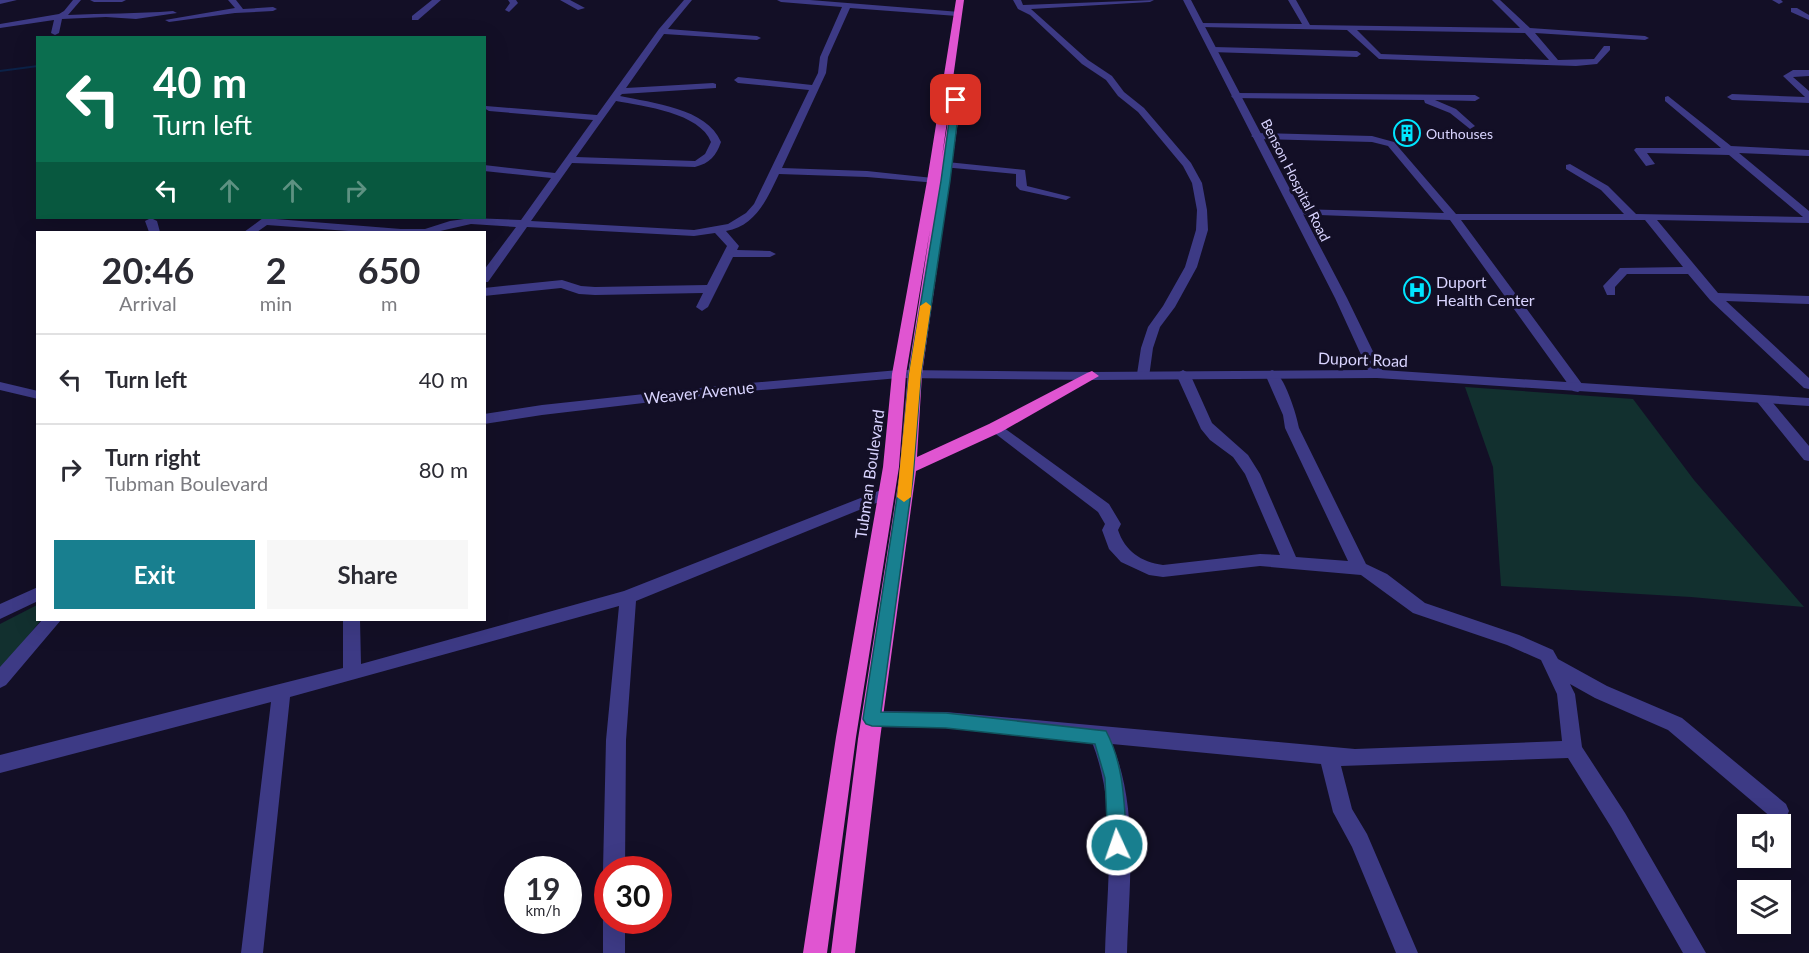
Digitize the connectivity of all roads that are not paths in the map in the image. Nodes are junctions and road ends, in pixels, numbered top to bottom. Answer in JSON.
{"nodes":[{"id":1,"x":13,"y":0,"type":"edge"},
{"id":2,"x":77,"y":0,"type":"edge"},
{"id":3,"x":94,"y":0,"type":"edge"},
{"id":4,"x":122,"y":0,"type":"edge"},
{"id":5,"x":232,"y":0,"type":"edge"},
{"id":6,"x":437,"y":0,"type":"edge"},
{"id":7,"x":512,"y":0,"type":"edge"},
{"id":8,"x":564,"y":0,"type":"edge"},
{"id":9,"x":688,"y":0,"type":"edge"},
{"id":10,"x":781,"y":0,"type":"edge"},
{"id":11,"x":969,"y":0,"type":"edge"},
{"id":12,"x":1150,"y":0,"type":"edge"},
{"id":13,"x":1187,"y":0,"type":"edge"},
{"id":14,"x":1292,"y":0,"type":"edge"},
{"id":15,"x":1496,"y":0,"type":"edge"},
{"id":16,"x":0,"y":2,"type":"edge"},
{"id":17,"x":843,"y":3,"type":"edge"},
{"id":18,"x":1019,"y":4,"type":"edge"},
{"id":19,"x":959,"y":7,"type":"edge"},
{"id":20,"x":581,"y":8,"type":"dead end"},
{"id":21,"x":273,"y":9,"type":"dead end"},
{"id":22,"x":240,"y":10,"type":"junction"},
{"id":23,"x":509,"y":10,"type":"dead end"},
{"id":24,"x":1794,"y":10,"type":"dead end"},
{"id":25,"x":61,"y":16,"type":"junction"},
{"id":26,"x":415,"y":18,"type":"dead end"},
{"id":27,"x":1809,"y":18,"type":"edge"},
{"id":28,"x":1201,"y":25,"type":"junction"},
{"id":29,"x":0,"y":26,"type":"edge"},
{"id":30,"x":1308,"y":27,"type":"junction"},
{"id":31,"x":1350,"y":28,"type":"junction"},
{"id":32,"x":662,"y":31,"type":"junction"},
{"id":33,"x":1529,"y":32,"type":"junction"},
{"id":34,"x":55,"y":33,"type":"dead end"},
{"id":35,"x":757,"y":38,"type":"dead end"},
{"id":36,"x":1645,"y":38,"type":"dead end"},
{"id":37,"x":1607,"y":48,"type":"dead end"},
{"id":38,"x":1214,"y":51,"type":"junction"},
{"id":39,"x":1357,"y":54,"type":"dead end"},
{"id":40,"x":1554,"y":61,"type":"junction"},
{"id":41,"x":1809,"y":73,"type":"edge"},
{"id":42,"x":738,"y":80,"type":"dead end"},
{"id":43,"x":712,"y":86,"type":"dead end"},
{"id":44,"x":813,"y":88,"type":"junction"},
{"id":45,"x":618,"y":94,"type":"junction"},
{"id":46,"x":1236,"y":96,"type":"junction"},
{"id":47,"x":1732,"y":97,"type":"dead end"},
{"id":48,"x":1420,"y":98,"type":"junction"},
{"id":49,"x":1475,"y":98,"type":"dead end"},
{"id":50,"x":1809,"y":98,"type":"edge"},
{"id":51,"x":1668,"y":99,"type":"dead end"},
{"id":52,"x":489,"y":108,"type":"dead end"},
{"id":53,"x":601,"y":118,"type":"junction"},
{"id":54,"x":1470,"y":126,"type":"dead end"},
{"id":55,"x":1256,"y":136,"type":"junction"},
{"id":56,"x":1728,"y":150,"type":"junction"},
{"id":57,"x":1809,"y":153,"type":"edge"},
{"id":58,"x":571,"y":160,"type":"junction"},
{"id":59,"x":1650,"y":164,"type":"dead end"},
{"id":60,"x":947,"y":165,"type":"junction"},
{"id":61,"x":1570,"y":167,"type":"dead end"},
{"id":62,"x":486,"y":168,"type":"edge"},
{"id":63,"x":775,"y":171,"type":"junction"},
{"id":64,"x":559,"y":176,"type":"junction"},
{"id":65,"x":933,"y":181,"type":"junction"},
{"id":66,"x":1066,"y":197,"type":"dead end"},
{"id":67,"x":1297,"y":212,"type":"junction"},
{"id":68,"x":1453,"y":217,"type":"junction"},
{"id":69,"x":1633,"y":217,"type":"junction"},
{"id":70,"x":1648,"y":217,"type":"junction"},
{"id":71,"x":1809,"y":218,"type":"edge"},
{"id":72,"x":267,"y":220,"type":"edge"},
{"id":73,"x":525,"y":224,"type":"junction"},
{"id":74,"x":719,"y":230,"type":"junction"},
{"id":75,"x":251,"y":231,"type":"edge"},
{"id":76,"x":390,"y":231,"type":"edge"},
{"id":77,"x":429,"y":231,"type":"edge"},
{"id":78,"x":730,"y":253,"type":"junction"},
{"id":79,"x":770,"y":254,"type":"dead end"},
{"id":80,"x":1692,"y":270,"type":"junction"},
{"id":81,"x":486,"y":276,"type":"edge"},
{"id":82,"x":711,"y":289,"type":"junction"},
{"id":83,"x":486,"y":292,"type":"edge"},
{"id":84,"x":1611,"y":292,"type":"dead end"},
{"id":85,"x":1714,"y":297,"type":"junction"},
{"id":86,"x":1809,"y":300,"type":"edge"},
{"id":87,"x":702,"y":307,"type":"dead end"},
{"id":88,"x":907,"y":374,"type":"junction"},
{"id":89,"x":1144,"y":374,"type":"junction"},
{"id":90,"x":1183,"y":374,"type":"junction"},
{"id":91,"x":1272,"y":374,"type":"junction"},
{"id":92,"x":1377,"y":374,"type":"junction"},
{"id":93,"x":1092,"y":376,"type":"junction"},
{"id":94,"x":1809,"y":385,"type":"edge"},
{"id":95,"x":0,"y":386,"type":"edge"},
{"id":96,"x":1578,"y":388,"type":"junction"},
{"id":97,"x":36,"y":395,"type":"edge"},
{"id":98,"x":1763,"y":400,"type":"junction"},
{"id":99,"x":1809,"y":402,"type":"edge"},
{"id":100,"x":486,"y":419,"type":"edge"},
{"id":101,"x":995,"y":428,"type":"junction"},
{"id":102,"x":1809,"y":456,"type":"edge"},
{"id":103,"x":908,"y":468,"type":"junction"},
{"id":104,"x":886,"y":493,"type":"junction"},
{"id":105,"x":1290,"y":561,"type":"junction"},
{"id":106,"x":1360,"y":569,"type":"junction"},
{"id":107,"x":36,"y":594,"type":"edge"},
{"id":108,"x":628,"y":597,"type":"junction"},
{"id":109,"x":0,"y":612,"type":"edge"},
{"id":110,"x":51,"y":621,"type":"edge"},
{"id":111,"x":351,"y":621,"type":"edge"},
{"id":112,"x":1553,"y":665,"type":"junction"},
{"id":113,"x":352,"y":672,"type":"junction"},
{"id":114,"x":0,"y":680,"type":"edge"},
{"id":115,"x":282,"y":690,"type":"junction"},
{"id":116,"x":872,"y":719,"type":"junction"},
{"id":117,"x":1100,"y":736,"type":"junction"},
{"id":118,"x":1573,"y":749,"type":"junction"},
{"id":119,"x":1329,"y":756,"type":"junction"},
{"id":120,"x":0,"y":764,"type":"edge"},
{"id":121,"x":1779,"y":811,"type":"dead end"},
{"id":122,"x":614,"y":856,"type":"edge"},
{"id":123,"x":614,"y":934,"type":"edge"},
{"id":124,"x":252,"y":953,"type":"edge"},
{"id":125,"x":614,"y":953,"type":"edge"},
{"id":126,"x":815,"y":953,"type":"edge"},
{"id":127,"x":843,"y":953,"type":"edge"},
{"id":128,"x":1116,"y":953,"type":"edge"},
{"id":129,"x":1407,"y":953,"type":"edge"},
{"id":130,"x":1695,"y":953,"type":"edge"}],
"edges":[{"from":1,"to":16,"type":"street"},
{"from":2,"to":25,"type":"street"},
{"from":3,"to":4,"type":"street"},
{"from":5,"to":22,"type":"street"},
{"from":6,"to":26,"type":"street"},
{"from":7,"to":23,"type":"street"},
{"from":8,"to":20,"type":"street"},
{"from":9,"to":32,"type":"street"},
{"from":10,"to":17,"type":"street"},
{"from":11,"to":60,"type":"highway","name":"Tubman Boulevard"},
{"from":12,"to":18,"type":"street"},
{"from":13,"to":28,"type":"street","name":"Benson Hospital Road"},
{"from":14,"to":30,"type":"street"},
{"from":15,"to":33,"type":"street"},
{"from":17,"to":19,"type":"street"},
{"from":17,"to":44,"type":"street"},
{"from":18,"to":89,"type":"street"},
{"from":19,"to":65,"type":"highway","name":"Tubman Boulevard"},
{"from":21,"to":22,"type":"street"},
{"from":22,"to":25,"type":"street"},
{"from":24,"to":27,"type":"street"},
{"from":25,"to":29,"type":"street"},
{"from":25,"to":34,"type":"street"},
{"from":28,"to":30,"type":"street"},
{"from":28,"to":38,"type":"street","name":"Benson Hospital Road"},
{"from":30,"to":31,"type":"street"},
{"from":31,"to":33,"type":"street"},
{"from":31,"to":40,"type":"street"},
{"from":32,"to":35,"type":"street"},
{"from":32,"to":45,"type":"street"},
{"from":33,"to":36,"type":"street"},
{"from":33,"to":40,"type":"street"},
{"from":37,"to":40,"type":"street"},
{"from":38,"to":39,"type":"street"},
{"from":38,"to":46,"type":"street","name":"Benson Hospital Road"},
{"from":41,"to":50,"type":"street"},
{"from":42,"to":44,"type":"street"},
{"from":43,"to":45,"type":"street"},
{"from":44,"to":63,"type":"street"},
{"from":45,"to":53,"type":"street"},
{"from":45,"to":58,"type":"street"},
{"from":46,"to":48,"type":"street"},
{"from":46,"to":55,"type":"street","name":"Benson Hospital Road"},
{"from":47,"to":50,"type":"street"},
{"from":48,"to":49,"type":"street"},
{"from":48,"to":54,"type":"street"},
{"from":51,"to":56,"type":"street"},
{"from":52,"to":53,"type":"street"},
{"from":53,"to":58,"type":"street"},
{"from":55,"to":67,"type":"street","name":"Benson Hospital Road"},
{"from":55,"to":68,"type":"street"},
{"from":56,"to":57,"type":"street"},
{"from":56,"to":59,"type":"street"},
{"from":56,"to":71,"type":"street"},
{"from":58,"to":64,"type":"street"},
{"from":60,"to":66,"type":"street"},
{"from":60,"to":88,"type":"highway","name":"Tubman Boulevard"},
{"from":61,"to":69,"type":"street"},
{"from":62,"to":64,"type":"street"},
{"from":63,"to":65,"type":"street"},
{"from":63,"to":74,"type":"street"},
{"from":64,"to":73,"type":"street"},
{"from":65,"to":88,"type":"highway","name":"Tubman Boulevard"},
{"from":67,"to":68,"type":"street"},
{"from":67,"to":92,"type":"street","name":"Benson Hospital Road"},
{"from":68,"to":69,"type":"street"},
{"from":68,"to":96,"type":"street"},
{"from":69,"to":70,"type":"street"},
{"from":70,"to":71,"type":"street"},
{"from":70,"to":80,"type":"street"},
{"from":72,"to":75,"type":"street"},
{"from":72,"to":76,"type":"street"},
{"from":73,"to":74,"type":"street"},
{"from":73,"to":77,"type":"street"},
{"from":73,"to":81,"type":"street"},
{"from":74,"to":78,"type":"street"},
{"from":78,"to":79,"type":"street"},
{"from":78,"to":82,"type":"street"},
{"from":80,"to":84,"type":"street"},
{"from":80,"to":85,"type":"street"},
{"from":82,"to":83,"type":"street"},
{"from":82,"to":87,"type":"street"},
{"from":85,"to":86,"type":"street"},
{"from":85,"to":94,"type":"street"},
{"from":88,"to":93,"type":"street","name":"Duport Road"},
{"from":88,"to":100,"type":"street","name":"Weaver Avenue"},
{"from":88,"to":103,"type":"highway","name":"Tubman Boulevard"},
{"from":88,"to":104,"type":"highway","name":"Tubman Boulevard"},
{"from":89,"to":90,"type":"street","name":"Duport Road"},
{"from":89,"to":93,"type":"street","name":"Duport Road"},
{"from":90,"to":91,"type":"street","name":"Duport Road"},
{"from":90,"to":105,"type":"street"},
{"from":91,"to":92,"type":"street","name":"Duport Road"},
{"from":91,"to":106,"type":"street"},
{"from":92,"to":96,"type":"street","name":"Duport Road"},
{"from":93,"to":101,"type":"highway"},
{"from":95,"to":97,"type":"street"},
{"from":96,"to":98,"type":"street","name":"Duport Road"},
{"from":98,"to":99,"type":"street","name":"Duport Road"},
{"from":98,"to":102,"type":"street"},
{"from":101,"to":103,"type":"highway"},
{"from":101,"to":105,"type":"street"},
{"from":103,"to":116,"type":"highway","name":"Tubman Boulevard"},
{"from":104,"to":108,"type":"street"},
{"from":104,"to":126,"type":"highway","name":"Tubman Boulevard"},
{"from":105,"to":106,"type":"street"},
{"from":106,"to":112,"type":"street"},
{"from":107,"to":109,"type":"street"},
{"from":108,"to":113,"type":"street"},
{"from":108,"to":122,"type":"street"},
{"from":110,"to":114,"type":"street"},
{"from":111,"to":113,"type":"street"},
{"from":112,"to":118,"type":"street"},
{"from":112,"to":121,"type":"street"},
{"from":113,"to":115,"type":"street"},
{"from":115,"to":120,"type":"street"},
{"from":115,"to":124,"type":"street"},
{"from":116,"to":117,"type":"street"},
{"from":116,"to":127,"type":"highway","name":"Tubman Boulevard"},
{"from":117,"to":119,"type":"street"},
{"from":117,"to":128,"type":"street"},
{"from":118,"to":119,"type":"street"},
{"from":118,"to":130,"type":"street"},
{"from":119,"to":129,"type":"street"},
{"from":123,"to":125,"type":"street"}]}
